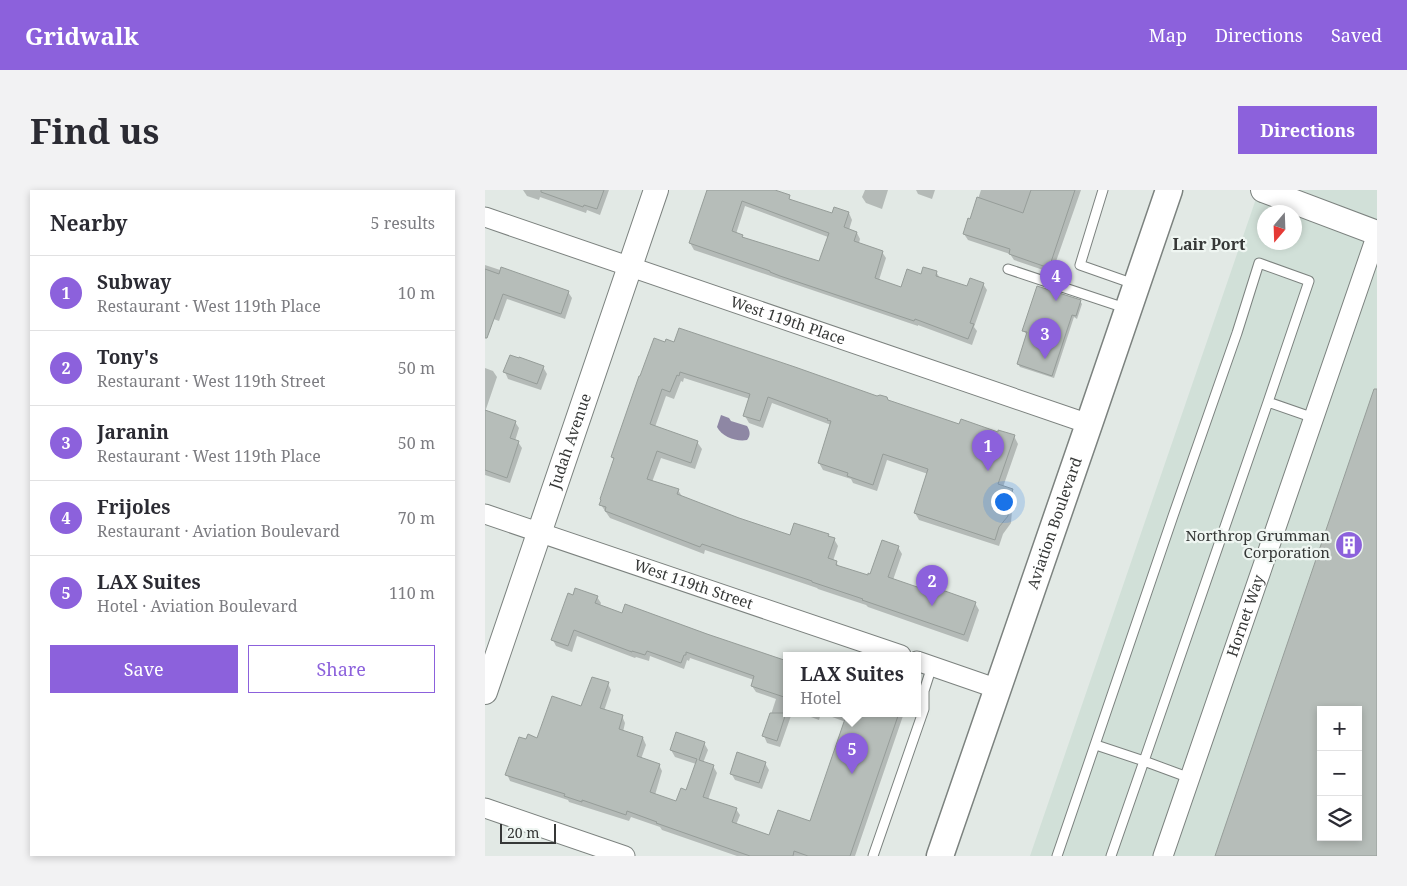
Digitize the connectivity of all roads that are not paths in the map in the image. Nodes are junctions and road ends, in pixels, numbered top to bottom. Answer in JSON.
{"nodes":[{"id":1,"x":656,"y":190,"type":"edge"},
{"id":2,"x":1103,"y":190,"type":"edge"},
{"id":3,"x":1169,"y":190,"type":"edge"},
{"id":4,"x":1263,"y":190,"type":"edge"},
{"id":5,"x":485,"y":216,"type":"edge"},
{"id":6,"x":1377,"y":233,"type":"edge"},
{"id":7,"x":630,"y":266,"type":"junction"},
{"id":8,"x":1008,"y":269,"type":"dead end"},
{"id":9,"x":1132,"y":297,"type":"junction"},
{"id":10,"x":1268,"y":402,"type":"junction"},
{"id":11,"x":1314,"y":418,"type":"junction"},
{"id":12,"x":1089,"y":424,"type":"junction"},
{"id":13,"x":485,"y":514,"type":"edge"},
{"id":14,"x":539,"y":532,"type":"junction"},
{"id":15,"x":892,"y":652,"type":"edge"},
{"id":16,"x":925,"y":663,"type":"edge"},
{"id":17,"x":997,"y":689,"type":"junction"},
{"id":18,"x":485,"y":692,"type":"edge"},
{"id":19,"x":1095,"y":745,"type":"junction"},
{"id":20,"x":1144,"y":761,"type":"junction"},
{"id":21,"x":1190,"y":778,"type":"junction"},
{"id":22,"x":485,"y":808,"type":"edge"},
{"id":23,"x":625,"y":856,"type":"edge"},
{"id":24,"x":873,"y":856,"type":"edge"},
{"id":25,"x":940,"y":856,"type":"edge"},
{"id":26,"x":1057,"y":856,"type":"edge"},
{"id":27,"x":1111,"y":856,"type":"edge"},
{"id":28,"x":1163,"y":856,"type":"edge"}],
"edges":[{"from":1,"to":7,"type":"street","name":"Judah Avenue"},
{"from":2,"to":9,"type":"lane"},
{"from":3,"to":9,"type":"main road","name":"Aviation Boulevard"},
{"from":4,"to":6,"type":"street"},
{"from":5,"to":7,"type":"street","name":"West 119th Place"},
{"from":6,"to":11,"type":"street","name":"Hornet Way"},
{"from":7,"to":12,"type":"street","name":"West 119th Place"},
{"from":7,"to":14,"type":"street","name":"Judah Avenue"},
{"from":8,"to":9,"type":"lane"},
{"from":9,"to":12,"type":"main road","name":"Aviation Boulevard"},
{"from":10,"to":11,"type":"lane"},
{"from":10,"to":19,"type":"lane"},
{"from":10,"to":20,"type":"lane"},
{"from":11,"to":21,"type":"street","name":"Hornet Way"},
{"from":12,"to":17,"type":"main road","name":"Aviation Boulevard"},
{"from":13,"to":14,"type":"street","name":"West 119th Street"},
{"from":14,"to":15,"type":"street","name":"West 119th Street"},
{"from":14,"to":18,"type":"street","name":"Judah Avenue"},
{"from":16,"to":17,"type":"street"},
{"from":16,"to":24,"type":"lane"},
{"from":17,"to":25,"type":"main road","name":"Aviation Boulevard"},
{"from":19,"to":20,"type":"lane"},
{"from":19,"to":26,"type":"lane"},
{"from":20,"to":21,"type":"lane"},
{"from":20,"to":27,"type":"lane"},
{"from":21,"to":28,"type":"street","name":"Hornet Way"},
{"from":22,"to":23,"type":"street"}]}
